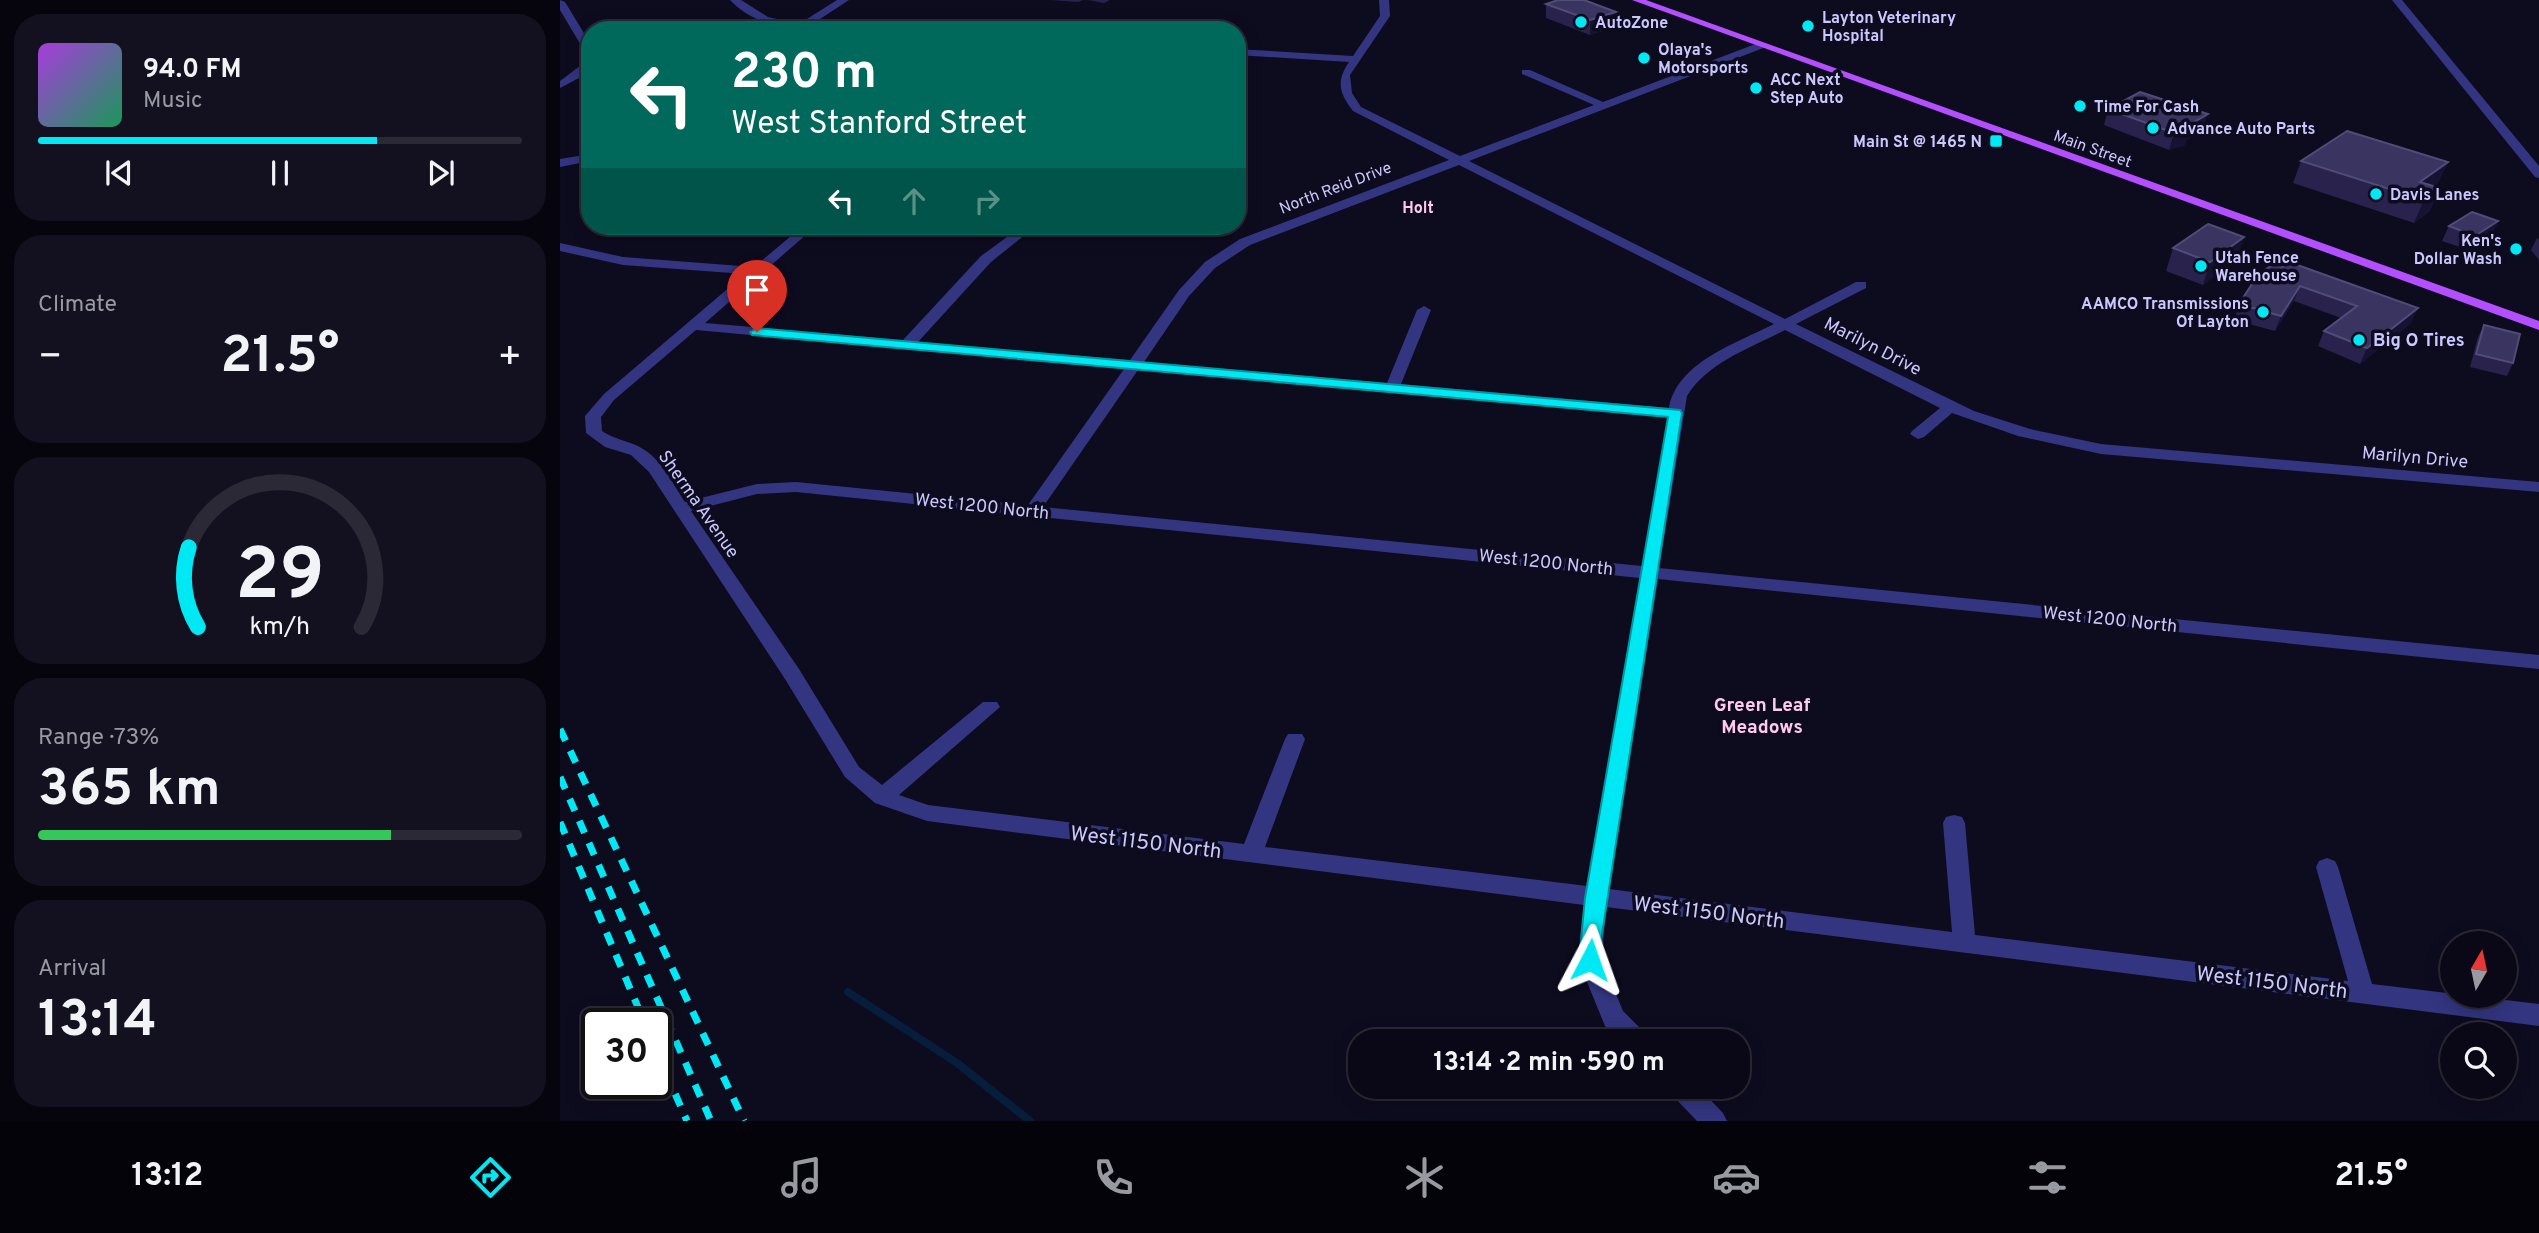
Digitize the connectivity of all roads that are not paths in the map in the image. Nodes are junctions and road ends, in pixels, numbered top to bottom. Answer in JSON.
{"nodes":[{"id":1,"x":735,"y":0,"type":"edge"},
{"id":2,"x":844,"y":0,"type":"edge"},
{"id":3,"x":1384,"y":0,"type":"edge"},
{"id":4,"x":1637,"y":0,"type":"edge"},
{"id":5,"x":2397,"y":0,"type":"edge"},
{"id":6,"x":560,"y":2,"type":"edge"},
{"id":7,"x":768,"y":21,"type":"edge"},
{"id":8,"x":812,"y":21,"type":"edge"},
{"id":9,"x":581,"y":37,"type":"edge"},
{"id":10,"x":1762,"y":45,"type":"junction"},
{"id":11,"x":1246,"y":53,"type":"edge"},
{"id":12,"x":1355,"y":59,"type":"junction"},
{"id":13,"x":581,"y":72,"type":"edge"},
{"id":14,"x":1526,"y":72,"type":"dead end"},
{"id":15,"x":560,"y":85,"type":"edge"},
{"id":16,"x":1602,"y":105,"type":"junction"},
{"id":17,"x":581,"y":159,"type":"edge"},
{"id":18,"x":1456,"y":159,"type":"junction"},
{"id":19,"x":560,"y":163,"type":"edge"},
{"id":20,"x":2539,"y":174,"type":"edge"},
{"id":21,"x":799,"y":235,"type":"edge"},
{"id":22,"x":1018,"y":235,"type":"edge"},
{"id":23,"x":560,"y":247,"type":"edge"},
{"id":24,"x":576,"y":253,"type":"junction"},
{"id":25,"x":560,"y":261,"type":"edge"},
{"id":26,"x":756,"y":271,"type":"junction"},
{"id":27,"x":1861,"y":285,"type":"dead end"},
{"id":28,"x":1424,"y":310,"type":"dead end"},
{"id":29,"x":1785,"y":323,"type":"junction"},
{"id":30,"x":692,"y":326,"type":"junction"},
{"id":31,"x":2539,"y":326,"type":"edge"},
{"id":32,"x":907,"y":345,"type":"junction"},
{"id":33,"x":1135,"y":364,"type":"junction"},
{"id":34,"x":1392,"y":388,"type":"junction"},
{"id":35,"x":1950,"y":407,"type":"junction"},
{"id":36,"x":1675,"y":413,"type":"junction"},
{"id":37,"x":1918,"y":434,"type":"dead end"},
{"id":38,"x":2539,"y":487,"type":"edge"},
{"id":39,"x":681,"y":508,"type":"junction"},
{"id":40,"x":1032,"y":511,"type":"junction"},
{"id":41,"x":1650,"y":573,"type":"junction"},
{"id":42,"x":2539,"y":662,"type":"edge"},
{"id":43,"x":990,"y":707,"type":"dead end"},
{"id":44,"x":1295,"y":739,"type":"dead end"},
{"id":45,"x":882,"y":797,"type":"junction"},
{"id":46,"x":1955,"y":823,"type":"dead end"},
{"id":47,"x":1251,"y":855,"type":"junction"},
{"id":48,"x":2327,"y":867,"type":"dead end"},
{"id":49,"x":1596,"y":898,"type":"junction"},
{"id":50,"x":1964,"y":944,"type":"junction"},
{"id":51,"x":2363,"y":993,"type":"junction"},
{"id":52,"x":2539,"y":1015,"type":"edge"},
{"id":53,"x":1625,"y":1029,"type":"edge"},
{"id":54,"x":1693,"y":1099,"type":"edge"},
{"id":55,"x":1714,"y":1121,"type":"edge"}],
"edges":[{"from":1,"to":7,"type":"street"},
{"from":2,"to":8,"type":"street"},
{"from":3,"to":12,"type":"street","name":"Marilyn Drive"},
{"from":4,"to":10,"type":"main road","name":"Main Street"},
{"from":5,"to":20,"type":"street"},
{"from":6,"to":9,"type":"street"},
{"from":10,"to":16,"type":"street","name":"North Reid Drive"},
{"from":10,"to":31,"type":"main road","name":"Main Street"},
{"from":11,"to":12,"type":"street"},
{"from":12,"to":18,"type":"street","name":"Marilyn Drive"},
{"from":13,"to":15,"type":"street"},
{"from":14,"to":16,"type":"street"},
{"from":16,"to":18,"type":"street","name":"North Reid Drive"},
{"from":17,"to":19,"type":"street"},
{"from":18,"to":29,"type":"street","name":"Marilyn Drive"},
{"from":18,"to":33,"type":"street","name":"North Reid Drive"},
{"from":21,"to":26,"type":"street","name":"Sherma Avenue"},
{"from":22,"to":32,"type":"street"},
{"from":23,"to":24,"type":"street"},
{"from":24,"to":25,"type":"street"},
{"from":24,"to":26,"type":"street"},
{"from":26,"to":30,"type":"street","name":"Sherma Avenue"},
{"from":27,"to":29,"type":"street"},
{"from":28,"to":34,"type":"street"},
{"from":29,"to":35,"type":"street","name":"Marilyn Drive"},
{"from":29,"to":36,"type":"street"},
{"from":30,"to":32,"type":"street"},
{"from":30,"to":39,"type":"street","name":"Sherma Avenue"},
{"from":32,"to":33,"type":"street"},
{"from":33,"to":34,"type":"street"},
{"from":33,"to":40,"type":"street","name":"North Reid Drive"},
{"from":34,"to":36,"type":"street"},
{"from":35,"to":37,"type":"street"},
{"from":35,"to":38,"type":"street","name":"Marilyn Drive"},
{"from":36,"to":41,"type":"street"},
{"from":39,"to":40,"type":"street","name":"West 1200 North"},
{"from":39,"to":45,"type":"street","name":"Sherma Avenue"},
{"from":40,"to":41,"type":"street","name":"West 1200 North"},
{"from":41,"to":42,"type":"street","name":"West 1200 North"},
{"from":41,"to":49,"type":"street"},
{"from":43,"to":45,"type":"street"},
{"from":44,"to":47,"type":"street"},
{"from":45,"to":47,"type":"street","name":"West 1150 North"},
{"from":46,"to":50,"type":"street"},
{"from":47,"to":49,"type":"street","name":"West 1150 North"},
{"from":48,"to":51,"type":"street"},
{"from":49,"to":50,"type":"street","name":"West 1150 North"},
{"from":49,"to":53,"type":"street"},
{"from":50,"to":51,"type":"street","name":"West 1150 North"},
{"from":51,"to":52,"type":"street","name":"West 1150 North"},
{"from":54,"to":55,"type":"street"}]}
